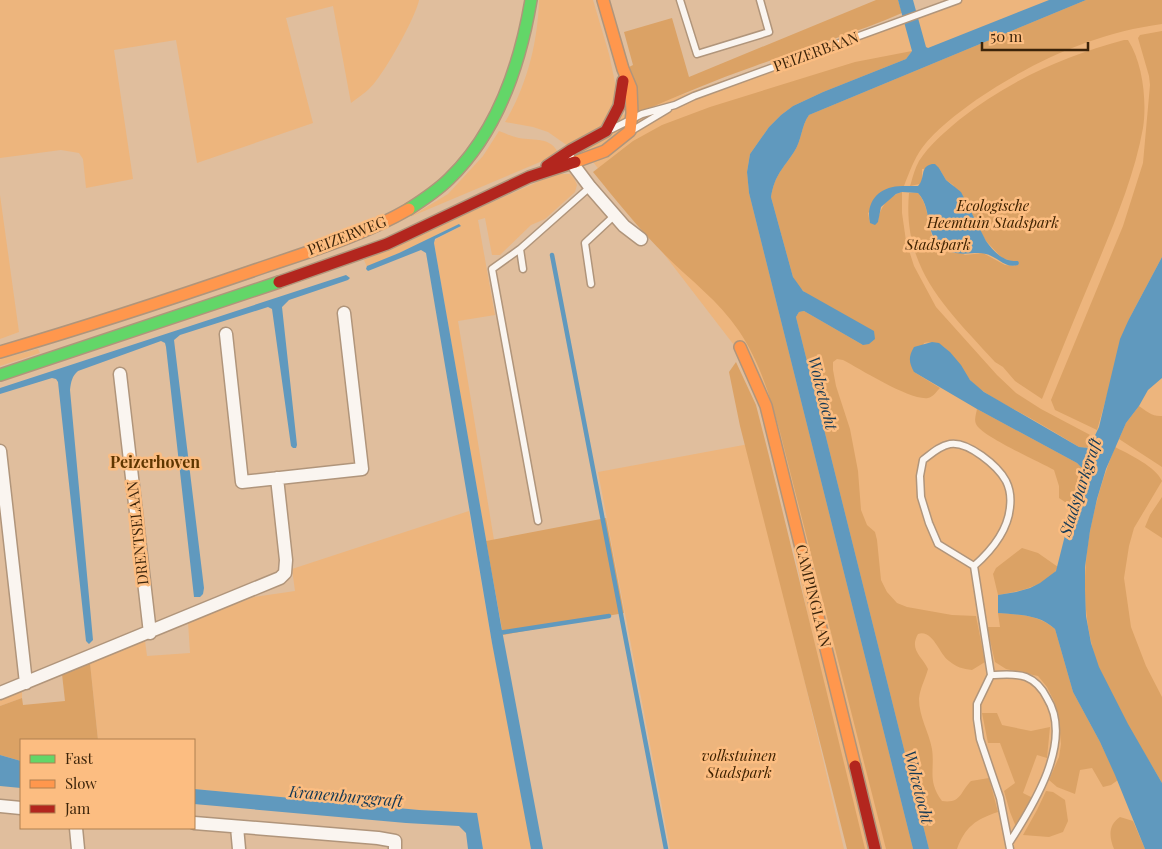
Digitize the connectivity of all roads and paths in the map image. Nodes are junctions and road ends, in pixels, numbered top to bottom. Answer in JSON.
{"nodes":[{"id":1,"x":531,"y":0,"type":"edge"},
{"id":2,"x":603,"y":0,"type":"edge"},
{"id":3,"x":680,"y":0,"type":"edge"},
{"id":4,"x":760,"y":0,"type":"edge"},
{"id":5,"x":958,"y":0,"type":"edge"},
{"id":6,"x":623,"y":69,"type":"junction"},
{"id":7,"x":675,"y":104,"type":"junction"},
{"id":8,"x":631,"y":126,"type":"junction"},
{"id":9,"x":606,"y":131,"type":"junction"},
{"id":10,"x":564,"y":154,"type":"junction"},
{"id":11,"x":574,"y":164,"type":"junction"},
{"id":12,"x":529,"y":177,"type":"junction"},
{"id":13,"x":590,"y":187,"type":"junction"},
{"id":14,"x":615,"y":215,"type":"junction"},
{"id":15,"x":641,"y":239,"type":"dead end"},
{"id":16,"x":520,"y":249,"type":"junction"},
{"id":17,"x":523,"y":269,"type":"dead end"},
{"id":18,"x":592,"y":284,"type":"dead end"},
{"id":19,"x":344,"y":313,"type":"dead end"},
{"id":20,"x":226,"y":334,"type":"dead end"},
{"id":21,"x":46,"y":339,"type":"junction"},
{"id":22,"x":740,"y":347,"type":"dead end"},
{"id":23,"x":0,"y":352,"type":"edge"},
{"id":24,"x":52,"y":358,"type":"junction"},
{"id":25,"x":120,"y":374,"type":"dead end"},
{"id":26,"x":0,"y":375,"type":"edge"},
{"id":27,"x":0,"y":451,"type":"edge"},
{"id":28,"x":277,"y":478,"type":"junction"},
{"id":29,"x":538,"y":521,"type":"dead end"},
{"id":30,"x":974,"y":566,"type":"junction"},
{"id":31,"x":150,"y":633,"type":"junction"},
{"id":32,"x":991,"y":675,"type":"junction"},
{"id":33,"x":26,"y":683,"type":"junction"},
{"id":34,"x":0,"y":693,"type":"edge"},
{"id":35,"x":0,"y":806,"type":"edge"},
{"id":36,"x":20,"y":808,"type":"edge"},
{"id":37,"x":195,"y":823,"type":"edge"},
{"id":38,"x":237,"y":827,"type":"junction"},
{"id":39,"x":76,"y":829,"type":"edge"},
{"id":40,"x":395,"y":845,"type":"edge"},
{"id":41,"x":1009,"y":846,"type":"edge"},
{"id":42,"x":78,"y":849,"type":"edge"},
{"id":43,"x":239,"y":849,"type":"edge"},
{"id":44,"x":875,"y":849,"type":"edge"}],
"edges":[{"from":1,"to":21,"type":"street","name":"PEIZERWEG"},
{"from":2,"to":6,"type":"street"},
{"from":3,"to":4,"type":"lane"},
{"from":5,"to":7,"type":"lane","name":"PEIZERBAAN"},
{"from":6,"to":8,"type":"street"},
{"from":6,"to":9,"type":"street"},
{"from":7,"to":8,"type":"lane","name":"PEIZERBAAN"},
{"from":7,"to":8,"type":"lane","name":"PEIZERBAAN"},
{"from":8,"to":9,"type":"lane","name":"PEIZERWEG"},
{"from":8,"to":11,"type":"street","name":"PEIZERWEG"},
{"from":9,"to":10,"type":"street","name":"PEIZERWEG"},
{"from":10,"to":11,"type":"street"},
{"from":10,"to":12,"type":"street","name":"PEIZERWEG"},
{"from":11,"to":12,"type":"street","name":"PEIZERWEG"},
{"from":11,"to":13,"type":"street"},
{"from":12,"to":24,"type":"street","name":"PEIZERWEG"},
{"from":13,"to":14,"type":"street"},
{"from":13,"to":16,"type":"lane"},
{"from":14,"to":15,"type":"street"},
{"from":14,"to":18,"type":"lane"},
{"from":16,"to":17,"type":"lane"},
{"from":16,"to":29,"type":"lane"},
{"from":19,"to":28,"type":"street"},
{"from":20,"to":28,"type":"street"},
{"from":21,"to":23,"type":"street","name":"PEIZERWEG"},
{"from":21,"to":24,"type":"street"},
{"from":22,"to":44,"type":"street","name":"CAMPINGLAAN"},
{"from":24,"to":26,"type":"street","name":"PEIZERWEG"},
{"from":25,"to":31,"type":"street","name":"DRENTSELAAN"},
{"from":27,"to":33,"type":"street"},
{"from":28,"to":31,"type":"street"},
{"from":30,"to":30,"type":"lane"},
{"from":30,"to":32,"type":"lane"},
{"from":31,"to":33,"type":"street"},
{"from":32,"to":41,"type":"lane"},
{"from":32,"to":41,"type":"lane"},
{"from":33,"to":34,"type":"street"},
{"from":35,"to":36,"type":"street"},
{"from":37,"to":38,"type":"street"},
{"from":38,"to":40,"type":"street"},
{"from":38,"to":43,"type":"street"},
{"from":39,"to":42,"type":"street"}]}
